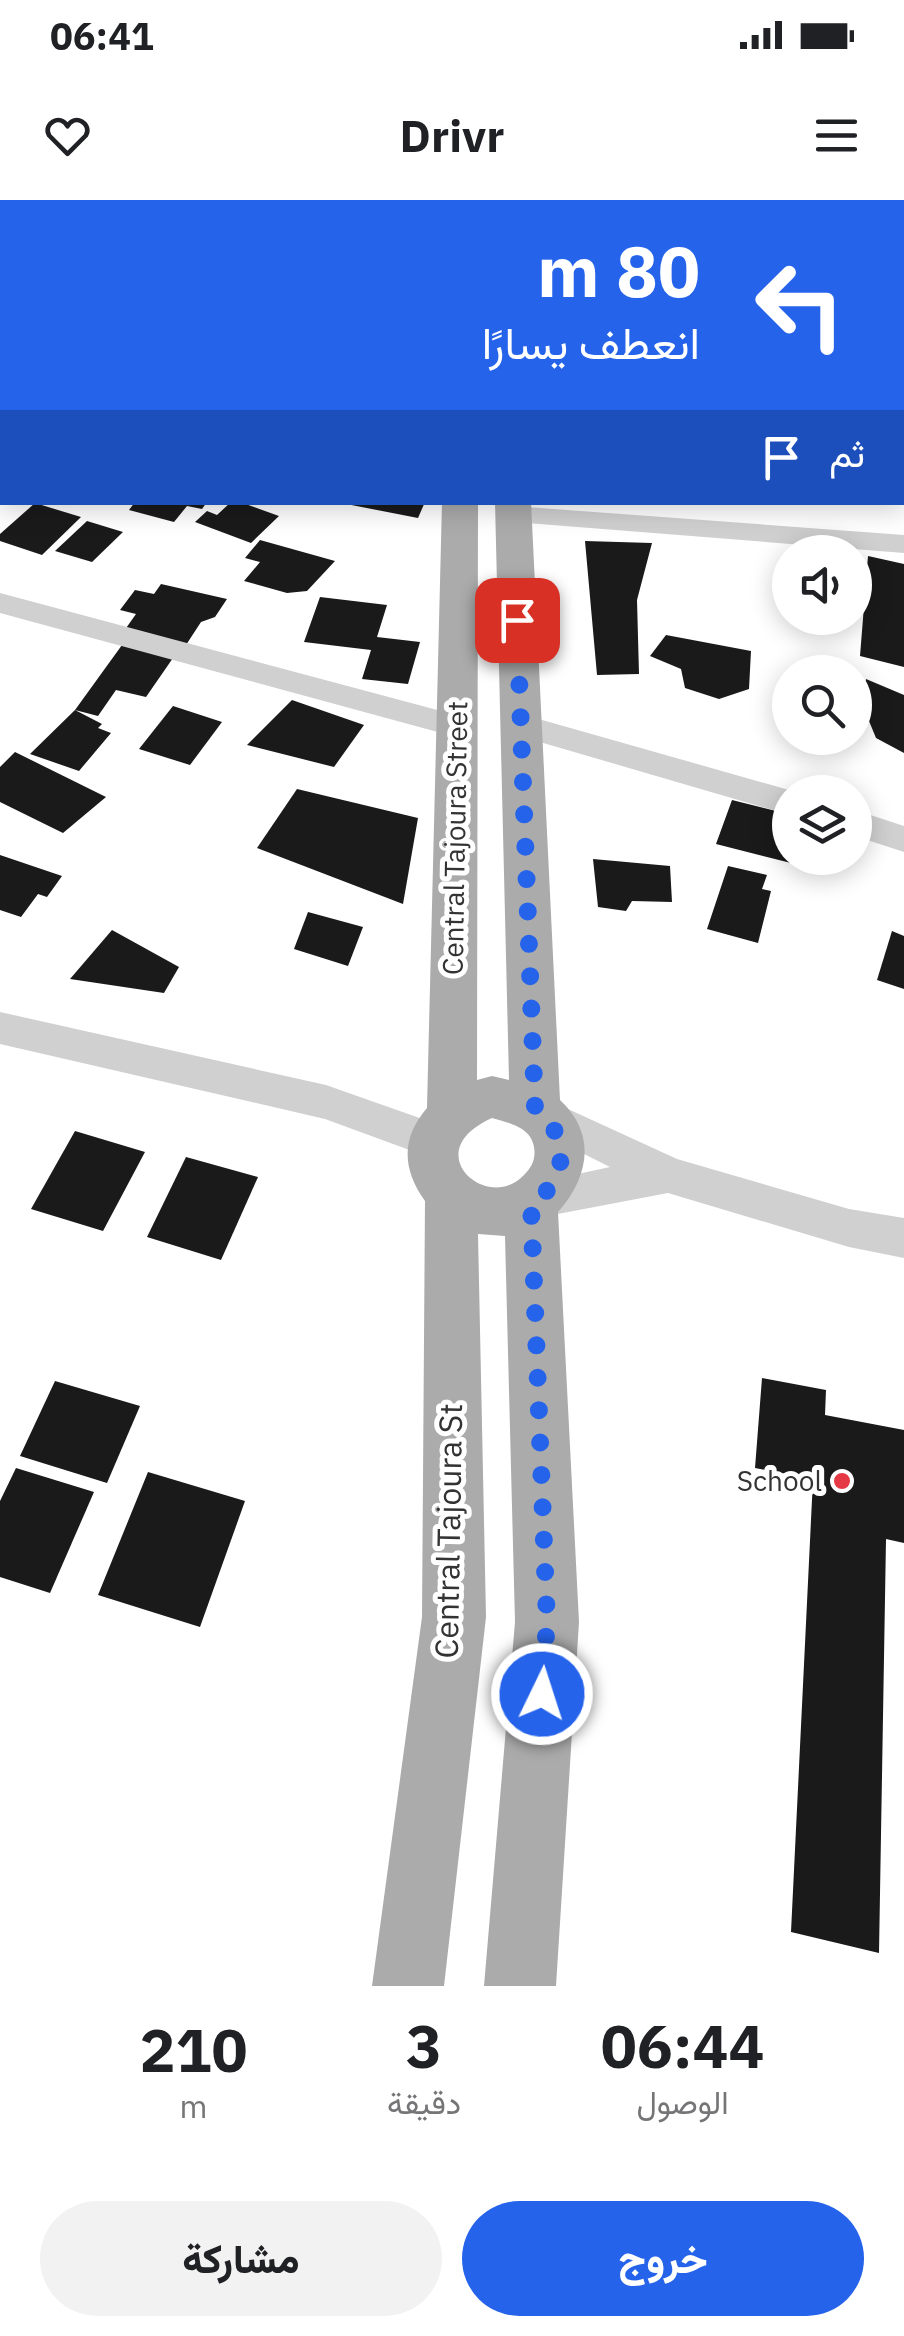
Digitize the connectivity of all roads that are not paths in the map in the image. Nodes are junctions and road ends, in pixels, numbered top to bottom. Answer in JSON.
{"nodes":[{"id":1,"x":460,"y":505,"type":"edge"},
{"id":2,"x":513,"y":509,"type":"edge"},
{"id":3,"x":904,"y":544,"type":"edge"},
{"id":4,"x":0,"y":603,"type":"edge"},
{"id":5,"x":521,"y":724,"type":"junction"},
{"id":6,"x":456,"y":726,"type":"junction"},
{"id":7,"x":772,"y":798,"type":"edge"},
{"id":8,"x":872,"y":829,"type":"edge"},
{"id":9,"x":904,"y":839,"type":"edge"},
{"id":10,"x":0,"y":1028,"type":"edge"},
{"id":11,"x":540,"y":1112,"type":"junction"},
{"id":12,"x":445,"y":1149,"type":"junction"},
{"id":13,"x":668,"y":1175,"type":"junction"},
{"id":14,"x":536,"y":1201,"type":"junction"},
{"id":15,"x":904,"y":1238,"type":"edge"},
{"id":16,"x":408,"y":1986,"type":"edge"},
{"id":17,"x":520,"y":1986,"type":"edge"}],
"edges":[{"from":1,"to":6,"type":"main road","name":"Central Tajoura Street"},
{"from":2,"to":3,"type":"street"},
{"from":2,"to":5,"type":"main road"},
{"from":4,"to":6,"type":"street"},
{"from":5,"to":7,"type":"street"},
{"from":5,"to":11,"type":"main road"},
{"from":6,"to":12,"type":"main road","name":"Central Tajoura Street"},
{"from":8,"to":9,"type":"street"},
{"from":10,"to":12,"type":"street"},
{"from":11,"to":12,"type":"main road"},
{"from":11,"to":13,"type":"street"},
{"from":11,"to":14,"type":"main road"},
{"from":12,"to":14,"type":"main road"},
{"from":12,"to":16,"type":"main road","name":"Central Tajoura St"},
{"from":13,"to":14,"type":"street"},
{"from":13,"to":15,"type":"street"},
{"from":14,"to":17,"type":"main road"}]}
